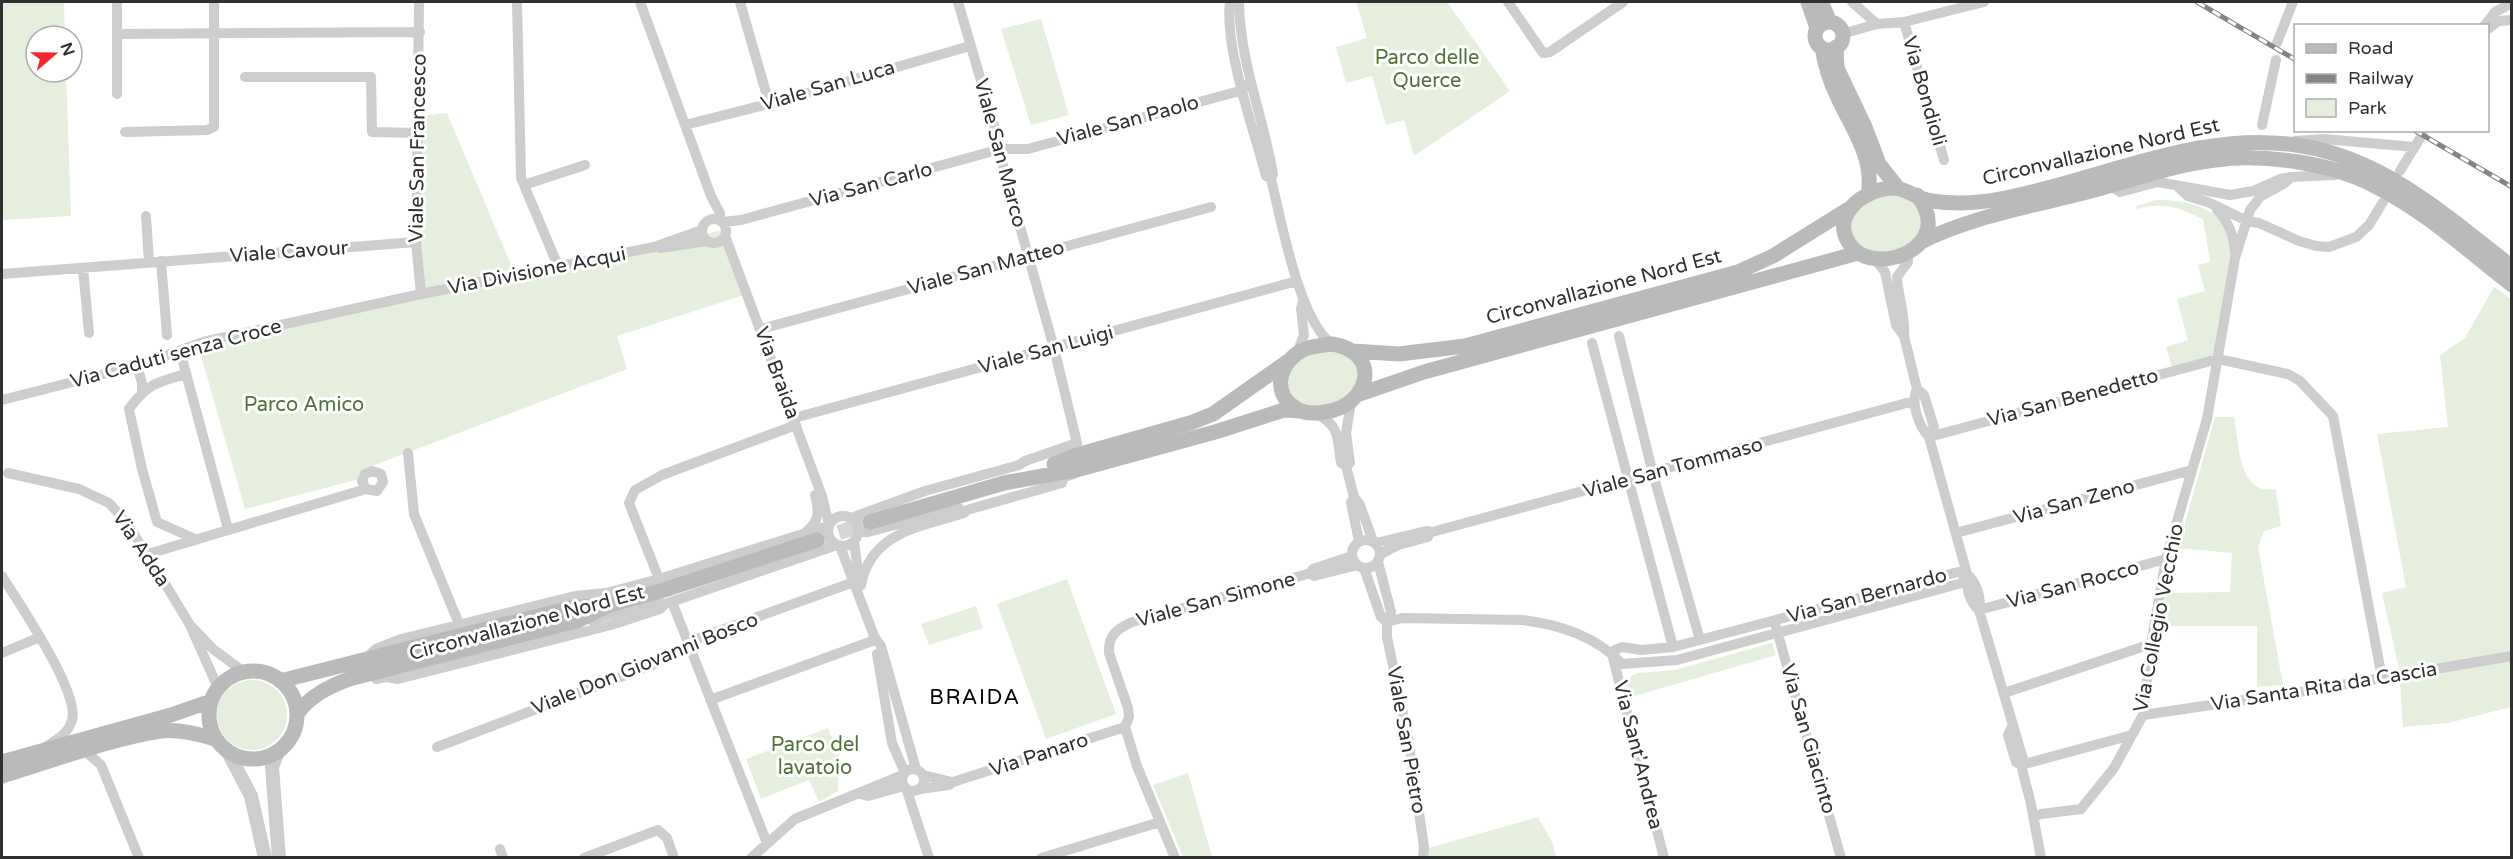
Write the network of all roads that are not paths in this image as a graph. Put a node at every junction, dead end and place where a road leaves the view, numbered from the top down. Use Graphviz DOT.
graph roads {
  1 [pos="117,2"];
  2 [pos="214,2"];
  3 [pos="419,2"];
  4 [pos="517,2"];
  5 [pos="640,2"];
  6 [pos="740,2"];
  7 [pos="958,2"];
  8 [pos="1230,2"];
  9 [pos="1239,2"];
  10 [pos="1508,2"];
  11 [pos="1623,2"];
  12 [pos="1811,2"];
  13 [pos="1852,2"];
  14 [pos="1984,2"];
  15 [pos="2293,2"];
  16 [pos="2511,3"];
  17 [pos="2511,20"];
  18 [pos="1904,22"];
  19 [pos="1877,24"];
  20 [pos="2486,24"];
  21 [pos="1823,25"];
  22 [pos="2489,28"];
  23 [pos="420,32"];
  24 [pos="118,34"];
  25 [pos="214,34"];
  26 [pos="1833,43"];
  27 [pos="2277,43"];
  28 [pos="970,46"];
  29 [pos="2276,60"];
  30 [pos="246,77"];
  31 [pos="1246,86"];
  32 [pos="117,94"];
  33 [pos="772,103"];
  34 [pos="685,125"];
  35 [pos="2262,125"];
  36 [pos="125,132"];
  37 [pos="418,134"];
  38 [pos="2283,143"];
  39 [pos="1001,149"];
  40 [pos="1944,160"];
  41 [pos="585,165"];
  42 [pos="2400,171"];
  43 [pos="2350,175"];
  44 [pos="2291,177"];
  45 [pos="1271,179"];
  46 [pos="524,185"];
  47 [pos="2110,186"];
  48 [pos="2177,186"];
  49 [pos="1898,188"];
  50 [pos="1868,195"];
  51 [pos="1917,195"];
  52 [pos="711,196"];
  53 [pos="2383,202"];
  54 [pos="2210,203"];
  55 [pos="1211,207"];
  56 [pos="1850,208"];
  57 [pos="146,216"];
  58 [pos="2247,221"];
  59 [pos="703,226"];
  60 [pos="720,232"];
  61 [pos="416,242"];
  62 [pos="1921,242"];
  63 [pos="654,247"];
  64 [pos="1908,252"];
  65 [pos="1858,253"];
  66 [pos="1028,256"];
  67 [pos="2235,258"];
  68 [pos="1875,259"];
  69 [pos="161,261"];
  70 [pos="149,262"];
  71 [pos="558,266"];
  72 [pos="2511,267"];
  73 [pos="83,268"];
  74 [pos="2,273"];
  75 [pos="1297,281"];
  76 [pos="2511,285"];
  77 [pos="421,294"];
  78 [pos="1303,302"];
  79 [pos="761,329"];
  80 [pos="89,333"];
  81 [pos="167,335"];
  82 [pos="1619,336"];
  83 [pos="1904,336"];
  84 [pos="1592,343"];
  85 [pos="1332,344"];
  86 [pos="1054,348"];
  87 [pos="180,351"];
  88 [pos="1353,351"];
  89 [pos="1292,358"];
  90 [pos="2218,359"];
  91 [pos="137,365"];
  92 [pos="186,374"];
  93 [pos="1917,389"];
  94 [pos="142,392"];
  95 [pos="1356,398"];
  96 [pos="2,400"];
  97 [pos="1914,401"];
  98 [pos="1300,411"];
  99 [pos="1317,414"];
  100 [pos="795,422"];
  101 [pos="1929,437"];
  102 [pos="408,453"];
  103 [pos="1078,456"];
  104 [pos="1346,466"];
  105 [pos="2192,470"];
  106 [pos="4,471"];
  107 [pos="1653,474"];
  108 [pos="816,481"];
  109 [pos="1629,481"];
  110 [pos="366,489"];
  111 [pos="822,496"];
  112 [pos="1354,497"];
  113 [pos="967,510"];
  114 [pos="845,517"];
  115 [pos="870,522"];
  116 [pos="829,525"];
  117 [pos="228,529"];
  118 [pos="1432,532"];
  119 [pos="1956,533"];
  120 [pos="811,536"];
  121 [pos="856,537"];
  122 [pos="195,539"];
  123 [pos="1359,541"];
  124 [pos="1374,542"];
  125 [pos="839,545"];
  126 [pos="148,554"];
  127 [pos="1380,558"];
  128 [pos="2166,559"];
  129 [pos="1358,563"];
  130 [pos="1967,574"];
  131 [pos="2,576"];
  132 [pos="659,579"];
  133 [pos="858,583"];
  134 [pos="608,599"];
  135 [pos="668,603"];
  136 [pos="1979,610"];
  137 [pos="1774,620"];
  138 [pos="577,621"];
  139 [pos="1387,622"];
  140 [pos="459,624"];
  141 [pos="190,625"];
  142 [pos="1778,632"];
  143 [pos="40,637"];
  144 [pos="875,638"];
  145 [pos="1700,640"];
  146 [pos="688,642"];
  147 [pos="2151,644"];
  148 [pos="1674,647"];
  149 [pos="1611,652"];
  150 [pos="2,653"];
  151 [pos="2509,658"];
  152 [pos="364,667"];
  153 [pos="244,672"];
  154 [pos="2382,678"];
  155 [pos="280,681"];
  156 [pos="2004,693"];
  157 [pos="215,694"];
  158 [pos="710,700"];
  159 [pos="297,714"];
  160 [pos="2143,715"];
  161 [pos="1125,727"];
  162 [pos="2132,735"];
  163 [pos="215,739"];
  164 [pos="107,744"];
  165 [pos="437,747"];
  166 [pos="42,750"];
  167 [pos="85,751"];
  168 [pos="228,752"];
  169 [pos="278,752"];
  170 [pos="2,762"];
  171 [pos="101,765"];
  172 [pos="2021,765"];
  173 [pos="2,776"];
  174 [pos="912,781"];
  175 [pos="2034,817"];
  176 [pos="1160,822"];
  177 [pos="767,843"];
  178 [pos="139,858"];
  179 [pos="265,858"];
  180 [pos="279,858"];
  181 [pos="584,858"];
  182 [pos="674,858"];
  183 [pos="751,858"];
  184 [pos="929,858"];
  185 [pos="1041,858"];
  186 [pos="1175,858"];
  187 [pos="1424,858"];
  188 [pos="1664,858"];
  189 [pos="1841,858"];
  190 [pos="2041,858"];
  1 -- 24 [label="street"];
  2 -- 25 [label="street"];
  3 -- 23 [label="street, Viale San Francesco"];
  4 -- 46 [label="street"];
  5 -- 34 [label="street, Via Braida"];
  6 -- 33 [label="street"];
  7 -- 28 [label="street, Viale San Marco"];
  8 -- 31 [label="street"];
  9 -- 31 [label="street"];
  10 -- 11 [label="street"];
  12 -- 21 [label="main road"];
  13 -- 19 [label="street"];
  14 -- 18 [label="street, Via Bondioli"];
  15 -- 27 [label="street"];
  16 -- 20 [label="street"];
  17 -- 22 [label="street"];
  18 -- 19 [label="street, Via Bondioli"];
  18 -- 40 [label="street, Via Bondioli"];
  19 -- 26 [label="street, Via Bondioli"];
  21 -- 26 [label="main road"];
  21 -- 26 [label="main road"];
  23 -- 25 [label="street"];
  23 -- 37 [label="street, Viale San Francesco"];
  24 -- 25 [label="street"];
  24 -- 32 [label="street"];
  25 -- 36 [label="street"];
  26 -- 49 [label="main road"];
  26 -- 50 [label="main road"];
  28 -- 33 [label="street, Viale San Luca"];
  28 -- 39 [label="street, Viale San Marco"];
  29 -- 35 [label="street"];
  30 -- 37 [label="street"];
  31 -- 39 [label="street, Viale San Paolo"];
  31 -- 45 [label="street"];
  31 -- 45 [label="street"];
  33 -- 34 [label="street, Viale San Luca"];
  34 -- 52 [label="street, Via Braida"];
  37 -- 61 [label="street, Viale San Francesco"];
  38 -- 42 [label="street"];
  38 -- 51 [label="main road, Circonvallazione Nord Est"];
  38 -- 72 [label="main road, Circonvallazione Nord Est"];
  39 -- 60 [label="street, Via San Carlo"];
  39 -- 66 [label="street, Viale San Marco"];
  41 -- 46 [label="street"];
  43 -- 44 [label="street"];
  43 -- 47 [label="main road, Circonvallazione Nord Est"];
  43 -- 76 [label="main road, Circonvallazione Nord Est"];
  44 -- 48 [label="street, Circonvallazione Nord Est"];
  44 -- 58 [label="street, Via Collegio Vecchio"];
  45 -- 75 [label="street"];
  46 -- 71 [label="street"];
  47 -- 48 [label="street, Circonvallazione Nord Est"];
  47 -- 62 [label="main road, Circonvallazione Nord Est"];
  48 -- 54 [label="street"];
  49 -- 50 [label="main road, Circonvallazione Nord Est"];
  49 -- 51 [label="main road, Circonvallazione Nord Est"];
  50 -- 56 [label="main road, Circonvallazione Nord Est"];
  51 -- 62 [label="main road"];
  52 -- 59 [label="street"];
  52 -- 60 [label="street, Via Braida"];
  53 -- 58 [label="street"];
  54 -- 58 [label="street"];
  54 -- 67 [label="street, Via Collegio Vecchio"];
  55 -- 66 [label="street, Viale San Matteo"];
  56 -- 65 [label="main road"];
  56 -- 88 [label="main road, Circonvallazione Nord Est"];
  57 -- 70 [label="street"];
  58 -- 67 [label="street, Via Collegio Vecchio"];
  59 -- 60 [label="street"];
  59 -- 60 [label="street, Via Divisione Acqui"];
  59 -- 63 [label="street, Via Divisione Acqui"];
  60 -- 63 [label="street, Via Divisione Acqui"];
  60 -- 79 [label="street, Via Braida"];
  61 -- 69 [label="street, Viale Cavour"];
  61 -- 77 [label="street, Viale San Francesco"];
  62 -- 64 [label="main road, Circonvallazione Nord Est"];
  63 -- 71 [label="street, Via Divisione Acqui"];
  64 -- 68 [label="main road, Circonvallazione Nord Est"];
  64 -- 83 [label="street"];
  65 -- 68 [label="main road"];
  65 -- 95 [label="main road, Circonvallazione Nord Est"];
  66 -- 79 [label="street, Viale San Matteo"];
  66 -- 86 [label="street, Viale San Marco"];
  67 -- 90 [label="street, Via Collegio Vecchio"];
  68 -- 83 [label="street"];
  69 -- 70 [label="street, Viale Cavour"];
  69 -- 81 [label="street"];
  70 -- 73 [label="street, Viale Cavour"];
  71 -- 77 [label="street, Via Divisione Acqui"];
  73 -- 74 [label="street, Viale Cavour"];
  73 -- 80 [label="street"];
  75 -- 78 [label="street"];
  75 -- 86 [label="street, Viale San Luigi"];
  77 -- 87 [label="street, Via Caduti senza Croce"];
  78 -- 85 [label="street"];
  78 -- 89 [label="street"];
  79 -- 100 [label="street, Via Braida"];
  82 -- 107 [label="street"];
  83 -- 93 [label="street"];
  84 -- 109 [label="street"];
  85 -- 88 [label="main road"];
  85 -- 89 [label="main road"];
  86 -- 100 [label="street, Viale San Luigi"];
  86 -- 103 [label="street, Viale San Marco"];
  87 -- 91 [label="street, Via Caduti senza Croce"];
  87 -- 92 [label="street"];
  88 -- 95 [label="main road"];
  89 -- 98 [label="main road"];
  89 -- 103 [label="main road"];
  90 -- 101 [label="street, Via San Benedetto"];
  90 -- 105 [label="street, Via Collegio Vecchio"];
  90 -- 154 [label="street"];
  91 -- 94 [label="street"];
  91 -- 96 [label="street, Via Caduti senza Croce"];
  92 -- 94 [label="street"];
  92 -- 117 [label="street"];
  93 -- 97 [label="street"];
  93 -- 101 [label="street"];
  94 -- 122 [label="street"];
  95 -- 99 [label="main road"];
  95 -- 104 [label="street"];
  97 -- 101 [label="street"];
  97 -- 107 [label="street, Viale San Tommaso"];
  98 -- 99 [label="main road"];
  98 -- 103 [label="main road"];
  99 -- 104 [label="street"];
  100 -- 108 [label="street, Via Braida"];
  100 -- 132 [label="street, Viale San Luigi"];
  101 -- 119 [label="street"];
  102 -- 140 [label="street"];
  103 -- 113 [label="street"];
  103 -- 114 [label="street"];
  103 -- 115 [label="main road"];
  104 -- 112 [label="street"];
  105 -- 119 [label="street, Via San Zeno"];
  105 -- 128 [label="street, Via Collegio Vecchio"];
  106 -- 126 [label="street, Via Adda"];
  107 -- 109 [label="street, Viale San Tommaso"];
  107 -- 145 [label="street"];
  108 -- 111 [label="street, Via Braida"];
  108 -- 120 [label="street, Via Braida"];
  109 -- 118 [label="street, Viale San Tommaso"];
  109 -- 148 [label="street"];
  110 -- 117 [label="street"];
  111 -- 114 [label="street, Via Braida"];
  111 -- 116 [label="street, Via Braida"];
  112 -- 123 [label="street"];
  112 -- 124 [label="street"];
  113 -- 121 [label="street"];
  113 -- 133 [label="street"];
  114 -- 116 [label="street"];
  114 -- 121 [label="street, Via Braida"];
  116 -- 120 [label="street"];
  116 -- 125 [label="street, Via Braida"];
  117 -- 122 [label="street"];
  118 -- 124 [label="street, Viale San Tommaso"];
  118 -- 127 [label="street, Viale San Tommaso"];
  119 -- 130 [label="street"];
  120 -- 132 [label="street"];
  120 -- 134 [label="main road, Circonvallazione Nord Est"];
  121 -- 125 [label="street"];
  121 -- 133 [label="street, Via Braida"];
  122 -- 126 [label="street"];
  123 -- 124 [label="street"];
  123 -- 129 [label="street"];
  124 -- 127 [label="street"];
  125 -- 133 [label="street, Via Braida"];
  125 -- 135 [label="street, Circonvallazione Nord Est"];
  126 -- 141 [label="street, Via Adda"];
  127 -- 129 [label="street"];
  127 -- 139 [label="street, Viale San Pietro"];
  128 -- 136 [label="street, Via San Rocco"];
  128 -- 147 [label="street, Via Collegio Vecchio"];
  129 -- 139 [label="street, Viale San Pietro"];
  129 -- 161 [label="street, Viale San Simone"];
  130 -- 136 [label="street"];
  130 -- 137 [label="street, Via San Bernardo"];
  130 -- 142 [label="street, Via San Bernardo"];
  131 -- 143 [label="street"];
  132 -- 134 [label="street"];
  133 -- 144 [label="street, Via Braida"];
  133 -- 146 [label="street, Viale Don Giovanni Bosco"];
  134 -- 138 [label="main road, Circonvallazione Nord Est"];
  134 -- 140 [label="street, Circonvallazione Nord Est"];
  134 -- 152 [label="main road, Circonvallazione Nord Est"];
  135 -- 138 [label="street, Circonvallazione Nord Est"];
  135 -- 146 [label="street"];
  135 -- 152 [label="street, Circonvallazione Nord Est"];
  136 -- 156 [label="street"];
  137 -- 142 [label="street, Via San Giacinto"];
  137 -- 145 [label="street, Via San Bernardo"];
  138 -- 152 [label="main road, Circonvallazione Nord Est"];
  139 -- 149 [label="street, Via San Bernardo"];
  139 -- 187 [label="street, Viale San Pietro"];
  140 -- 152 [label="street, Circonvallazione Nord Est"];
  141 -- 153 [label="street, Via Adda"];
  141 -- 157 [label="street, Via Adda"];
  142 -- 149 [label="street, Via San Bernardo"];
  142 -- 189 [label="street, Via San Giacinto"];
  143 -- 150 [label="street"];
  143 -- 166 [label="street"];
  144 -- 158 [label="street"];
  144 -- 174 [label="street, Via Braida"];
  145 -- 148 [label="street, Via San Bernardo"];
  146 -- 158 [label="street"];
  146 -- 165 [label="street, Viale Don Giovanni Bosco"];
  147 -- 156 [label="street"];
  147 -- 160 [label="street, Via Collegio Vecchio"];
  148 -- 149 [label="street, Via San Bernardo"];
  149 -- 188 [label="street, Via Sant'Andrea"];
  151 -- 154 [label="street, Via Santa Rita da Cascia"];
  152 -- 155 [label="main road, Circonvallazione Nord Est"];
  152 -- 159 [label="main road, Circonvallazione Nord Est"];
  153 -- 155 [label="main road"];
  153 -- 157 [label="main road"];
  154 -- 160 [label="street, Via Santa Rita da Cascia"];
  155 -- 159 [label="main road"];
  156 -- 172 [label="street"];
  157 -- 163 [label="main road"];
  157 -- 166 [label="main road"];
  158 -- 177 [label="street"];
  159 -- 169 [label="main road, Circonvallazione Nord Est"];
  160 -- 162 [label="street, Via Collegio Vecchio"];
  161 -- 174 [label="street, Via Panaro"];
  161 -- 176 [label="street"];
  162 -- 172 [label="street"];
  162 -- 175 [label="street, Via Collegio Vecchio"];
  163 -- 164 [label="main road"];
  163 -- 168 [label="main road"];
  164 -- 167 [label="main road"];
  164 -- 171 [label="street"];
  166 -- 170 [label="main road"];
  167 -- 171 [label="street"];
  167 -- 173 [label="main road"];
  168 -- 169 [label="main road"];
  168 -- 179 [label="street"];
  169 -- 180 [label="street"];
  171 -- 178 [label="street"];
  172 -- 175 [label="street"];
  174 -- 177 [label="street"];
  174 -- 184 [label="street, Via Braida"];
  175 -- 190 [label="street"];
  176 -- 185 [label="street"];
  176 -- 186 [label="street"];
  177 -- 183 [label="street"];
  181 -- 182 [label="street"];
}
